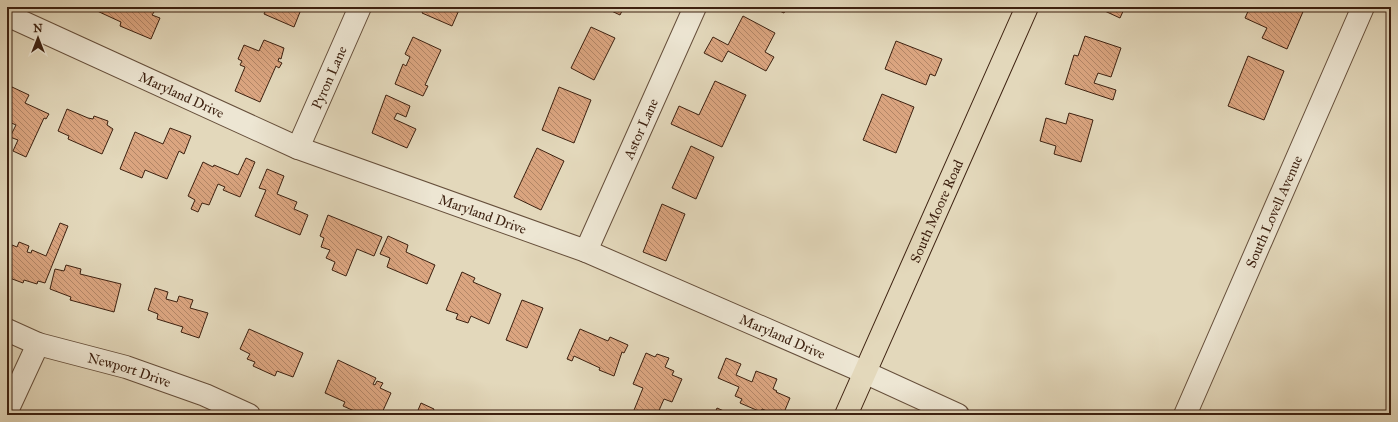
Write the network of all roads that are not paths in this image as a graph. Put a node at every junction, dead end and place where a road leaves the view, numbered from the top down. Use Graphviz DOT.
graph roads {
  1 [pos="360,7"];
  2 [pos="695,7"];
  3 [pos="1027,7"];
  4 [pos="1363,7"];
  5 [pos="22,15"];
  6 [pos="298,148"];
  7 [pos="586,251"];
  8 [pos="7,330"];
  9 [pos="38,344"];
  10 [pos="864,372"];
  11 [pos="7,411"];
  12 [pos="249,415"];
  13 [pos="846,415"];
  14 [pos="958,415"];
  15 [pos="1185,415"];
  1 -- 6 [label="street, Pyron Lane"];
  2 -- 7 [label="street, Astor Lane"];
  3 -- 10 [label="main road, South Moore Road"];
  4 -- 15 [label="street, South Lovell Avenue"];
  5 -- 6 [label="street, Maryland Drive"];
  6 -- 7 [label="street, Maryland Drive"];
  7 -- 10 [label="street, Maryland Drive"];
  8 -- 9 [label="street, Newport Drive"];
  9 -- 11 [label="street"];
  9 -- 12 [label="street, Newport Drive"];
  10 -- 13 [label="main road, South Moore Road"];
  10 -- 14 [label="street, Maryland Drive"];
}
